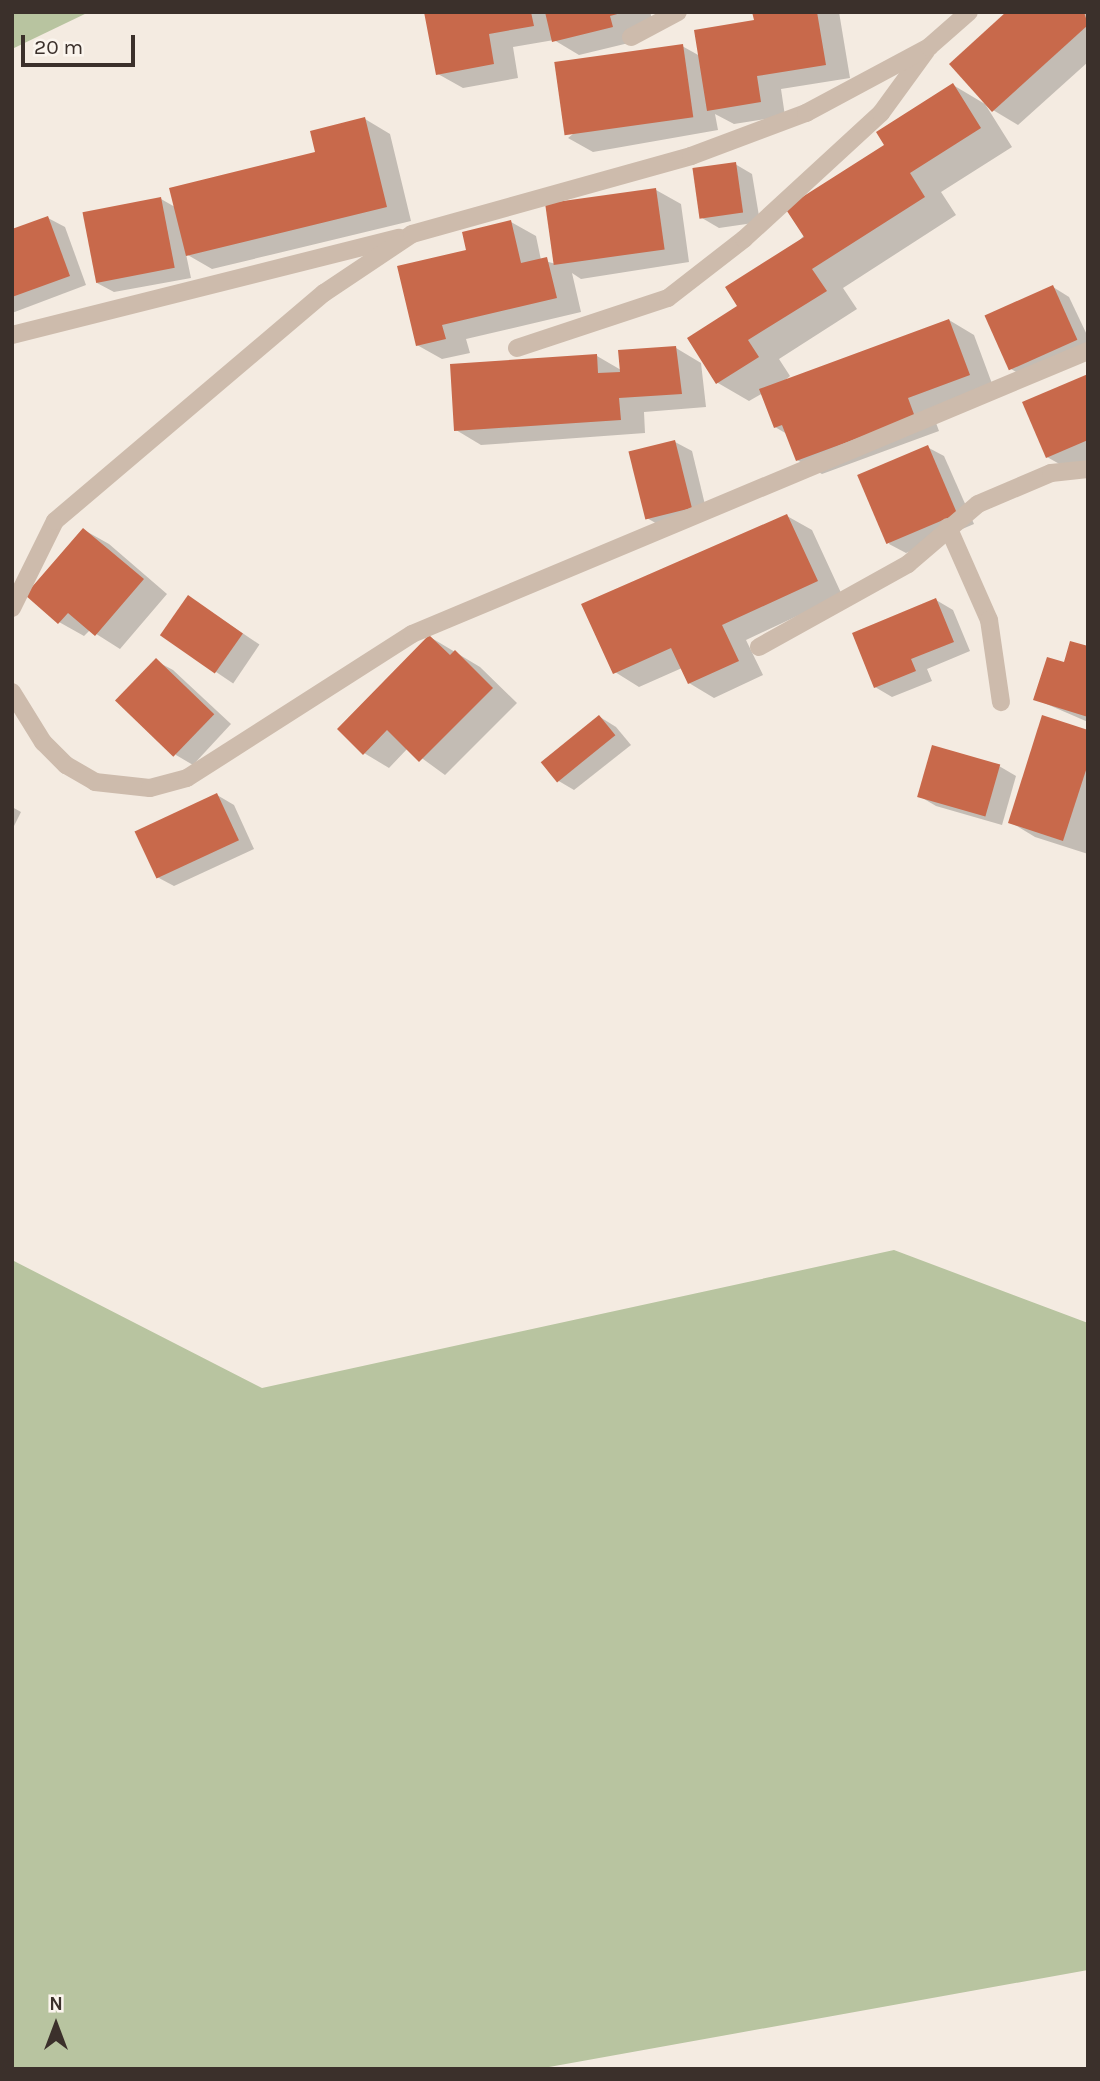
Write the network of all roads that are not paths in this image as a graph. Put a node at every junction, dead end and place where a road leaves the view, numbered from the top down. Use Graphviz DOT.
graph roads {
  1 [pos="678,12"];
  2 [pos="969,12"];
  3 [pos="631,37"];
  4 [pos="929,47"];
  5 [pos="412,234"];
  6 [pos="12,335"];
  7 [pos="517,348"];
  8 [pos="1088,351"];
  9 [pos="1088,469"];
  10 [pos="948,527"];
  11 [pos="12,608"];
  12 [pos="759,647"];
  13 [pos="12,692"];
  14 [pos="1001,702"];
  1 -- 3 [label="street"];
  2 -- 4 [label="street"];
  4 -- 5 [label="street"];
  4 -- 7 [label="street"];
  5 -- 6 [label="street"];
  5 -- 11 [label="street"];
  8 -- 13 [label="street"];
  9 -- 10 [label="street"];
  10 -- 12 [label="street"];
  10 -- 14 [label="street"];
}
